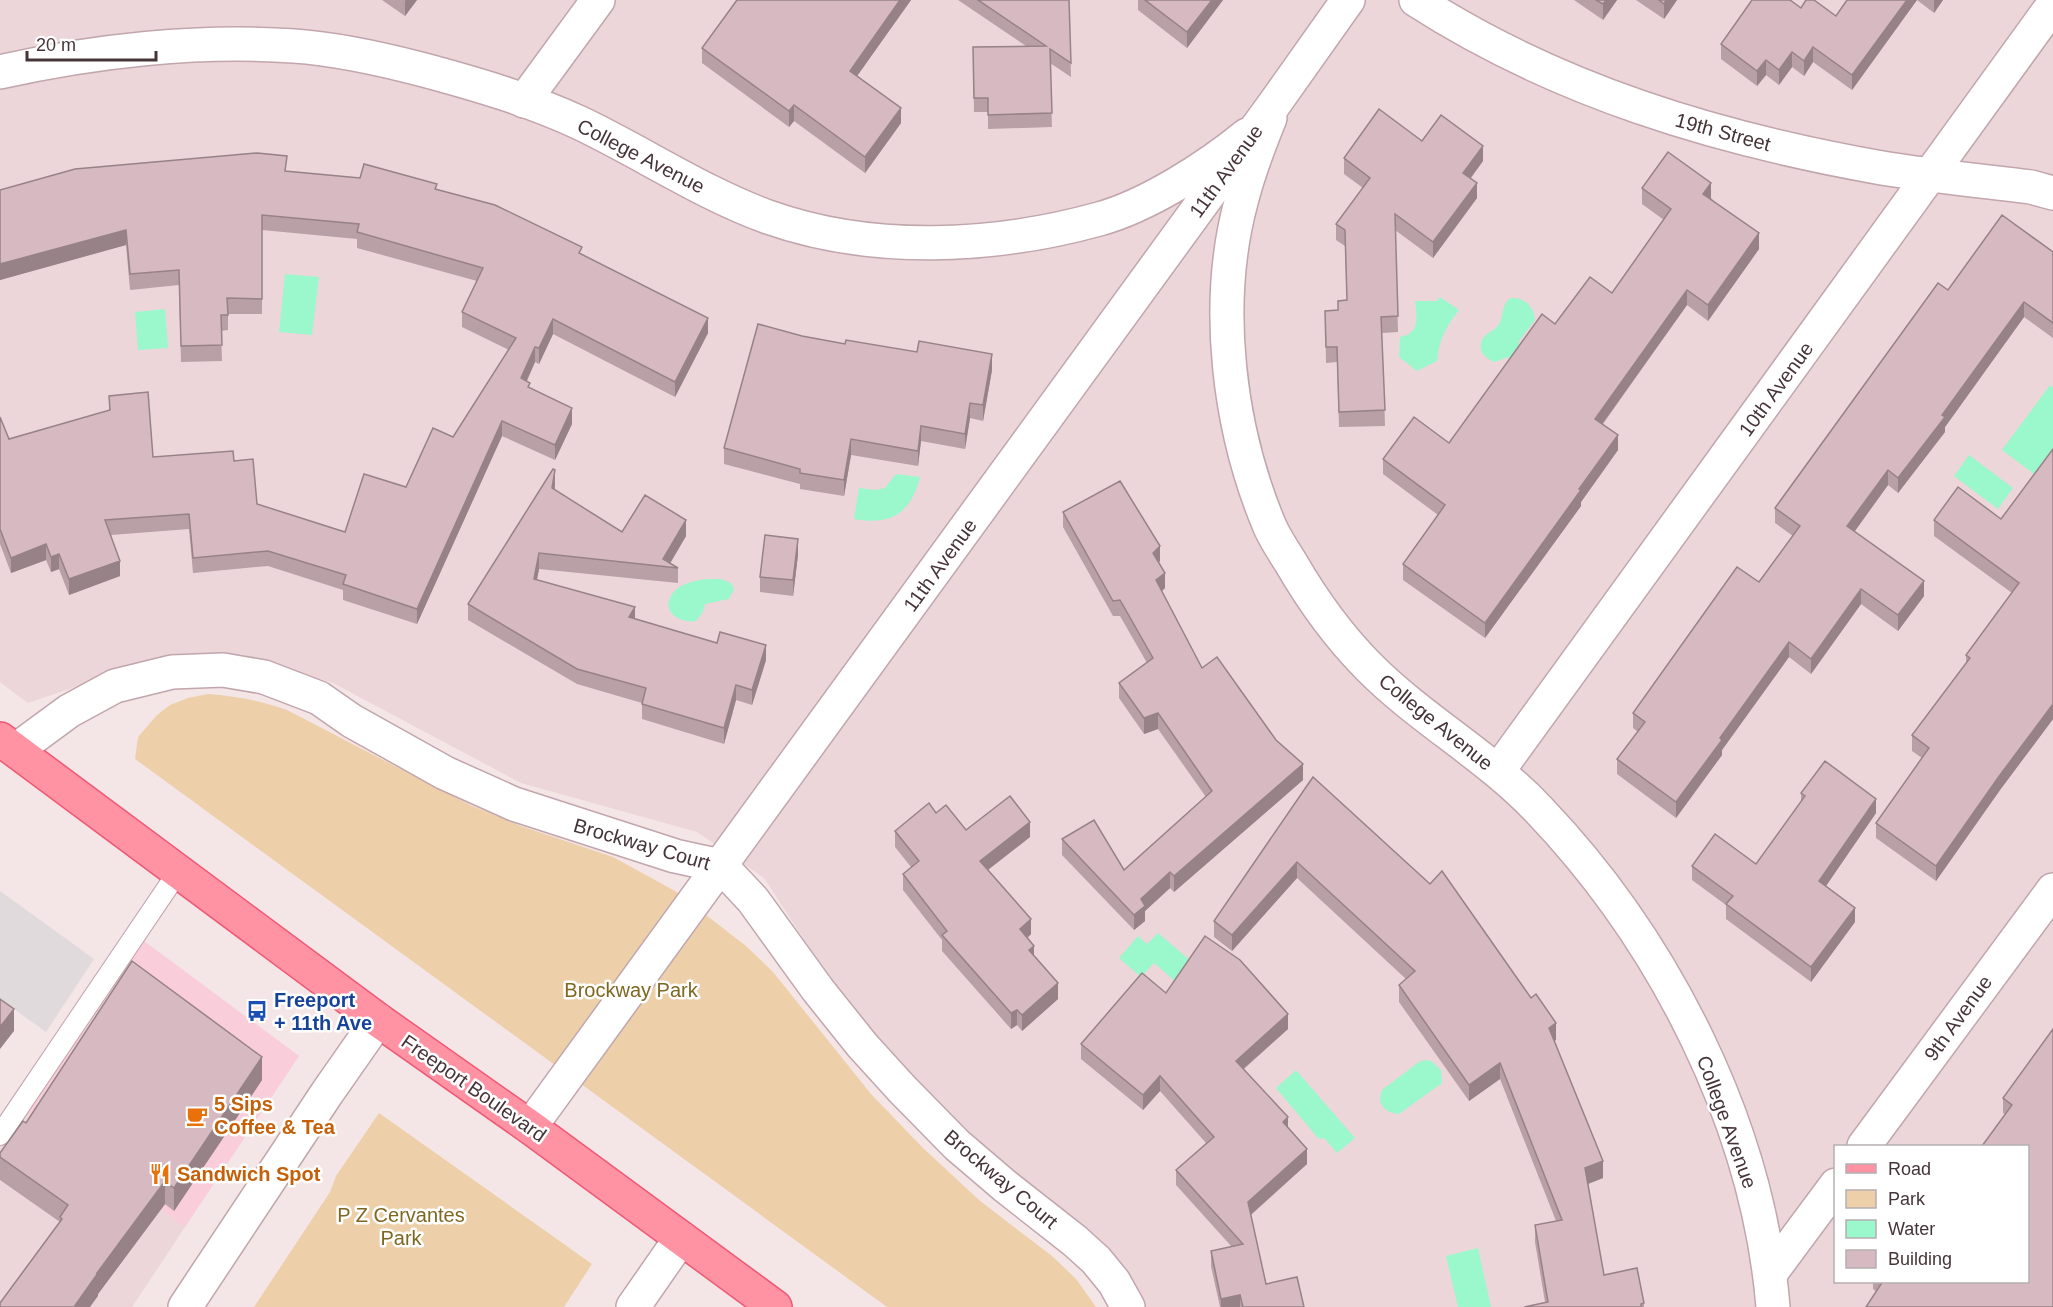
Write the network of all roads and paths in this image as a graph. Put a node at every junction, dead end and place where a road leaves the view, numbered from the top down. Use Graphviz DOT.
graph roads {
  1 [pos="598,0"];
  2 [pos="1348,0"];
  3 [pos="1416,0"];
  4 [pos="2053,5"];
  5 [pos="0,72"];
  6 [pos="524,101"];
  7 [pos="1267,115"];
  8 [pos="1932,175"];
  9 [pos="2053,193"];
  10 [pos="8,744"];
  11 [pos="1498,771"];
  12 [pos="721,866"];
  13 [pos="178,872"];
  14 [pos="2053,890"];
  15 [pos="378,1020"];
  16 [pos="530,1127"];
  17 [pos="0,1135"];
  18 [pos="1865,1145"];
  19 [pos="1834,1188"];
  20 [pos="681,1238"];
  21 [pos="1770,1274"];
  22 [pos="185,1307"];
  23 [pos="633,1307"];
  24 [pos="775,1307"];
  25 [pos="1128,1307"];
  26 [pos="1773,1307"];
  1 -- 6 [label="street"];
  2 -- 7 [label="street, 11th Avenue"];
  3 -- 8 [label="street, 19th Street"];
  4 -- 8 [label="street, 10th Avenue"];
  5 -- 6 [label="street, College Avenue"];
  6 -- 7 [label="street, College Avenue"];
  7 -- 11 [label="street, College Avenue"];
  7 -- 12 [label="street, 11th Avenue"];
  8 -- 9 [label="street, 19th Street"];
  8 -- 11 [label="street, 10th Avenue"];
  10 -- 12 [label="street, Brockway Court"];
  10 -- 13 [label="main road, Freeport Boulevard"];
  11 -- 21 [label="street, College Avenue"];
  12 -- 16 [label="street, 11th Avenue"];
  12 -- 25 [label="street, Brockway Court"];
  13 -- 15 [label="main road, Freeport Boulevard"];
  13 -- 17 [label="lane"];
  14 -- 18 [label="street, 9th Avenue"];
  15 -- 16 [label="main road, Freeport Boulevard"];
  15 -- 22 [label="street"];
  16 -- 20 [label="main road, Freeport Boulevard"];
  19 -- 21 [label="street"];
  20 -- 23 [label="street"];
  20 -- 24 [label="main road, Freeport Boulevard"];
  21 -- 26 [label="street, College Avenue"];
}
